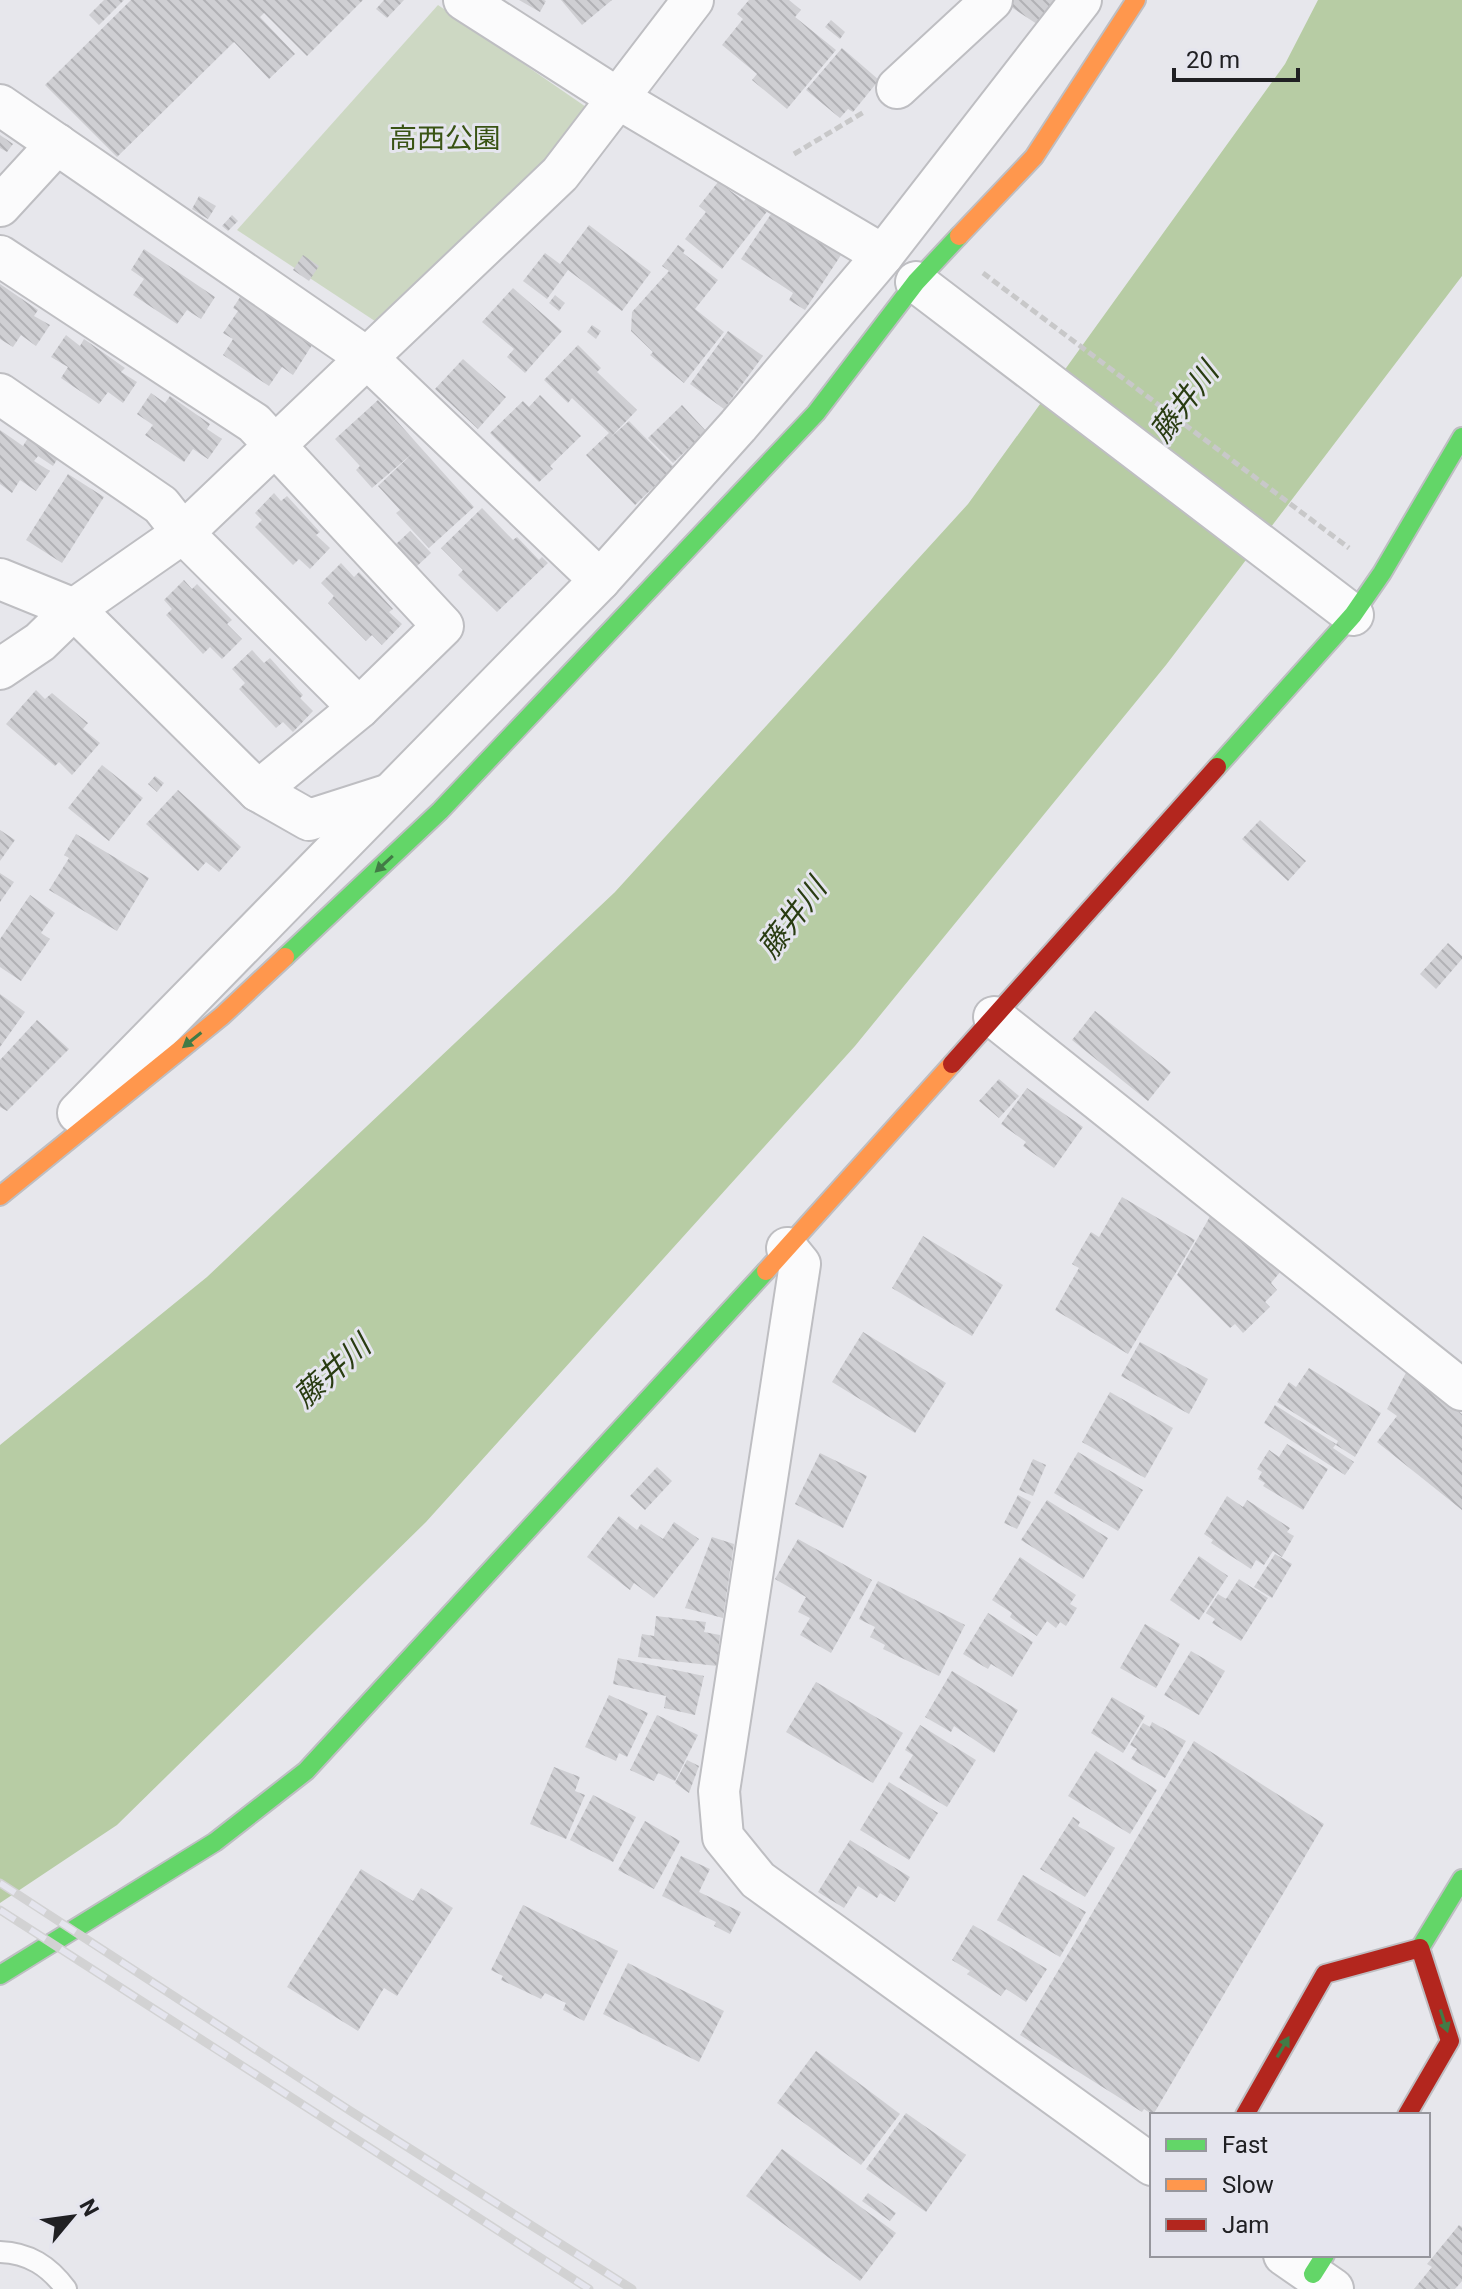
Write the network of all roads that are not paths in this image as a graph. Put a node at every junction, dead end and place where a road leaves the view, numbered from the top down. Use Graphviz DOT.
graph roads {
  1 [pos="464,0"];
  2 [pos="693,0"];
  3 [pos="992,0"];
  4 [pos="1081,0"];
  5 [pos="1136,0"];
  6 [pos="897,88"];
  7 [pos="619,99"];
  8 [pos="0,105"];
  9 [pos="57,144"];
  10 [pos="0,206"];
  11 [pos="883,255"];
  12 [pos="0,256"];
  13 [pos="916,282"];
  14 [pos="366,357"];
  15 [pos="0,394"];
  16 [pos="274,444"];
  17 [pos="1460,446"];
  18 [pos="183,533"];
  19 [pos="0,579"];
  20 [pos="600,580"];
  21 [pos="74,609"];
  22 [pos="1353,615"];
  23 [pos="0,669"];
  24 [pos="359,708"];
  25 [pos="258,791"];
  26 [pos="391,794"];
  27 [pos="440,811"];
  28 [pos="994,1017"];
  29 [pos="0,1194"];
  30 [pos="787,1248"];
  31 [pos="1462,1390"];
  32 [pos="1462,1879"];
  33 [pos="1420,1948"];
  34 [pos="0,1975"];
  35 [pos="1246,2113"];
  36 [pos="1408,2113"];
  37 [pos="1150,2164"];
  38 [pos="0,2252"];
  39 [pos="66,2289"];
  1 -- 7 [label="street"];
  2 -- 7 [label="street"];
  3 -- 6 [label="street"];
  4 -- 11 [label="street"];
  5 -- 13 [label="street"];
  7 -- 11 [label="street"];
  7 -- 14 [label="street"];
  8 -- 9 [label="street"];
  9 -- 10 [label="street"];
  9 -- 14 [label="street"];
  11 -- 20 [label="street"];
  12 -- 16 [label="street"];
  13 -- 22 [label="street"];
  13 -- 27 [label="street"];
  14 -- 16 [label="street"];
  14 -- 20 [label="street"];
  15 -- 18 [label="street"];
  16 -- 18 [label="street"];
  16 -- 24 [label="street"];
  17 -- 22 [label="street"];
  18 -- 21 [label="street"];
  18 -- 24 [label="street"];
  19 -- 21 [label="street"];
  20 -- 26 [label="street"];
  21 -- 23 [label="street"];
  21 -- 25 [label="street"];
  22 -- 28 [label="street"];
  24 -- 25 [label="street"];
  25 -- 26 [label="street"];
  26 -- 27 [label="street"];
  26 -- 29 [label="street"];
  27 -- 29 [label="street, one-way"];
  28 -- 30 [label="street"];
  28 -- 31 [label="street"];
  30 -- 34 [label="street"];
  30 -- 37 [label="street"];
  32 -- 33 [label="street"];
  35 -- 33 [label="street, one-way"];
  33 -- 36 [label="street, one-way"];
  38 -- 39 [label="lane"];
}
